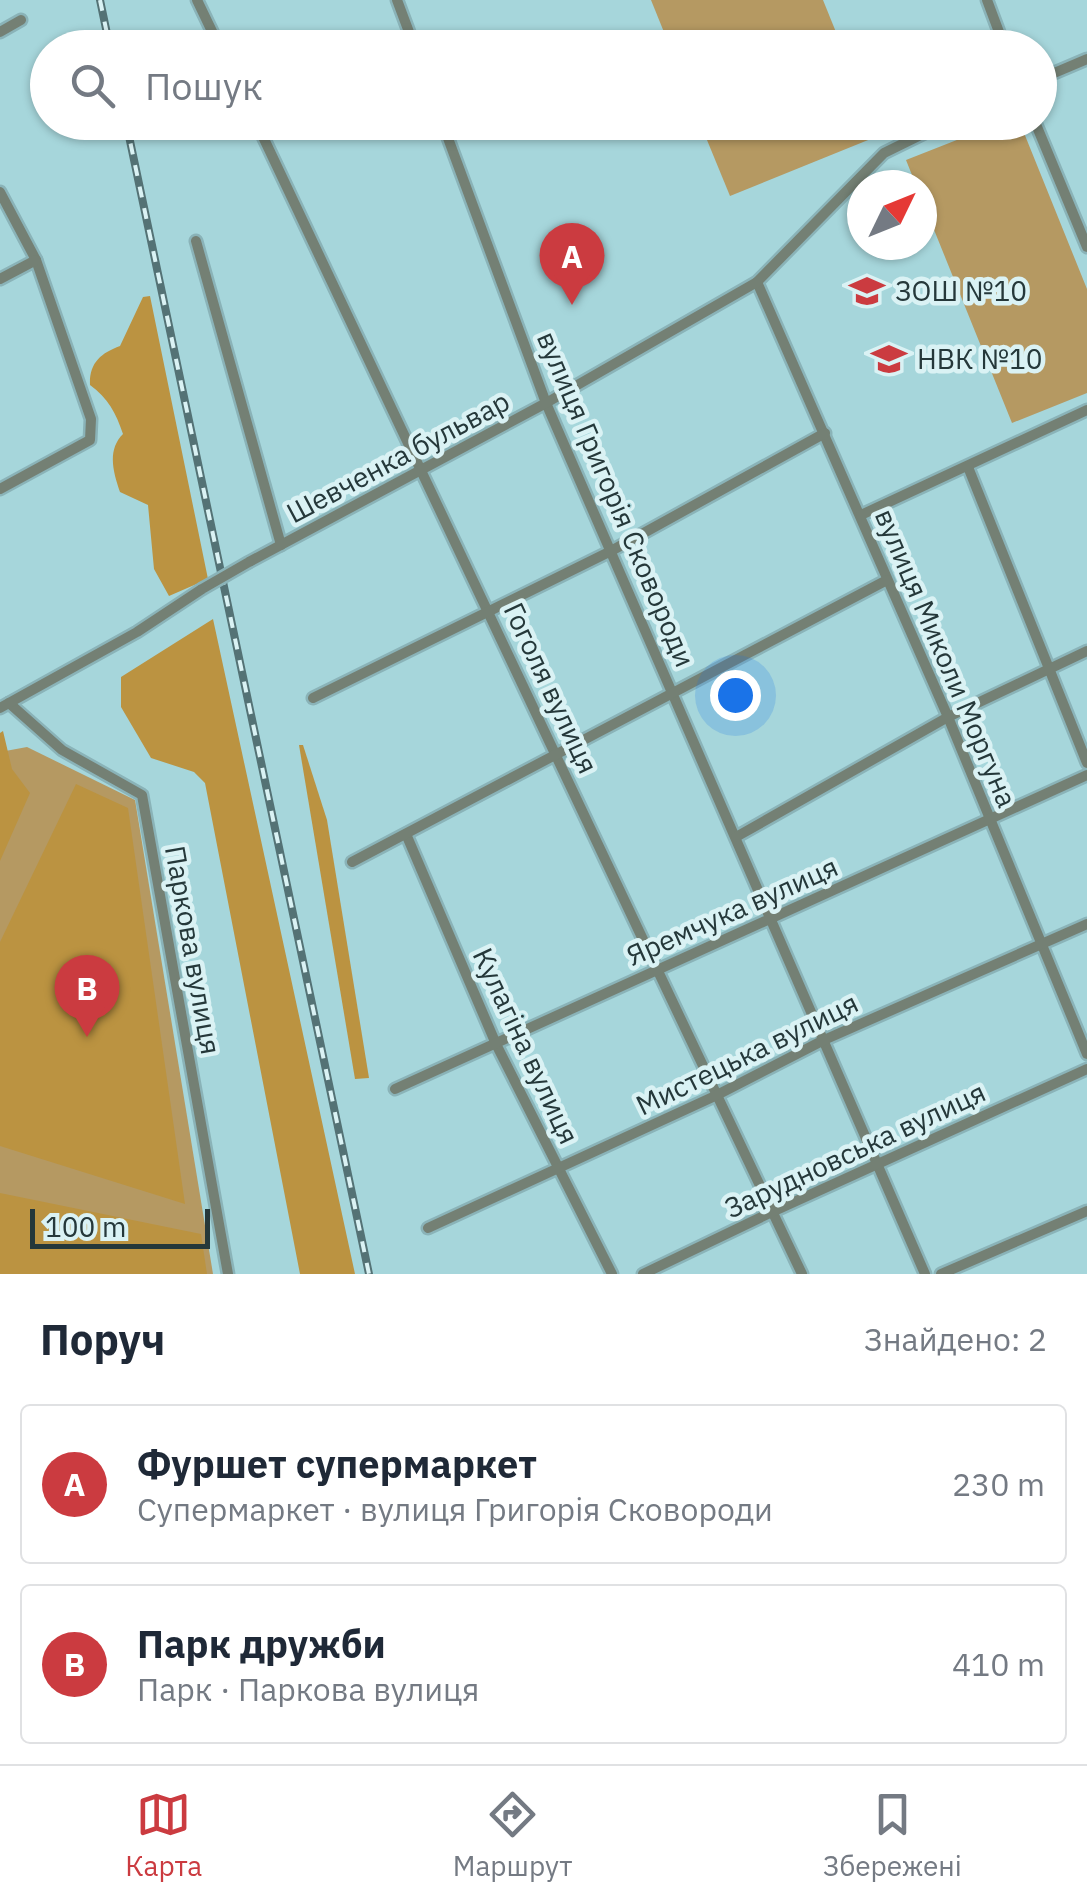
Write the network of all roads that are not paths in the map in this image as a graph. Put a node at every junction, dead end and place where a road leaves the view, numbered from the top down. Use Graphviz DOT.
graph roads {
  1 [pos="197,0"];
  2 [pos="397,0"];
  3 [pos="986,0"];
  4 [pos="21,20"];
  5 [pos="211,30"];
  6 [pos="408,30"];
  7 [pos="998,30"];
  8 [pos="0,32"];
  9 [pos="1087,59"];
  10 [pos="1057,72"];
  11 [pos="265,140"];
  12 [pos="449,140"];
  13 [pos="912,140"];
  14 [pos="1042,140"];
  15 [pos="0,192"];
  16 [pos="196,241"];
  17 [pos="1087,247"];
  18 [pos="36,260"];
  19 [pos="0,279"];
  20 [pos="757,282"];
  21 [pos="546,403"];
  22 [pos="1087,410"];
  23 [pos="825,434"];
  24 [pos="968,467"];
  25 [pos="424,470"];
  26 [pos="0,489"];
  27 [pos="860,516"];
  28 [pos="281,545"];
  29 [pos="611,551"];
  30 [pos="888,580"];
  31 [pos="491,611"];
  32 [pos="1087,650"];
  33 [pos="1051,667"];
  34 [pos="675,694"];
  35 [pos="313,698"];
  36 [pos="5,705"];
  37 [pos="948,717"];
  38 [pos="557,752"];
  39 [pos="1087,763"];
  40 [pos="1087,774"];
  41 [pos="990,818"];
  42 [pos="406,834"];
  43 [pos="736,837"];
  44 [pos="352,862"];
  45 [pos="771,918"];
  46 [pos="1087,924"];
  47 [pos="1043,942"];
  48 [pos="657,968"];
  49 [pos="824,1040"];
  50 [pos="496,1044"];
  51 [pos="1087,1054"];
  52 [pos="1087,1069"];
  53 [pos="395,1088"];
  54 [pos="716,1096"];
  55 [pos="878,1164"];
  56 [pos="559,1168"];
  57 [pos="1087,1211"];
  58 [pos="772,1212"];
  59 [pos="428,1228"];
  60 [pos="228,1274"];
  61 [pos="612,1274"];
  62 [pos="644,1274"];
  63 [pos="802,1274"];
  64 [pos="925,1274"];
  65 [pos="941,1274"];
  1 -- 5 [label="street"];
  2 -- 6 [label="street"];
  3 -- 7 [label="street"];
  4 -- 8 [label="street"];
  9 -- 10 [label="street"];
  11 -- 25 [label="street, Гоголя вулиця"];
  12 -- 21 [label="street, вулиця Григорія Сковороди"];
  13 -- 20 [label="street, Шевченка бульвар"];
  14 -- 17 [label="street"];
  15 -- 18 [label="street"];
  16 -- 28 [label="street"];
  18 -- 19 [label="street"];
  18 -- 26 [label="street"];
  20 -- 21 [label="street, Шевченка бульвар"];
  20 -- 23 [label="street, вулиця Миколи Моргуна"];
  21 -- 25 [label="street, Шевченка бульвар"];
  21 -- 29 [label="street, вулиця Григорія Сковороди"];
  22 -- 24 [label="street"];
  23 -- 27 [label="street, вулиця Миколи Моргуна"];
  23 -- 29 [label="street"];
  24 -- 27 [label="street"];
  24 -- 33 [label="street"];
  25 -- 28 [label="street, Шевченка бульвар"];
  25 -- 31 [label="street, Гоголя вулиця"];
  27 -- 30 [label="street, вулиця Миколи Моргуна"];
  28 -- 36 [label="street, Шевченка бульвар, bridge"];
  29 -- 31 [label="street"];
  29 -- 34 [label="street, вулиця Григорія Сковороди"];
  30 -- 34 [label="street"];
  30 -- 37 [label="street, вулиця Миколи Моргуна"];
  31 -- 35 [label="street"];
  31 -- 38 [label="street, Гоголя вулиця"];
  32 -- 33 [label="street"];
  33 -- 37 [label="street"];
  33 -- 39 [label="street"];
  34 -- 38 [label="street"];
  34 -- 43 [label="street, вулиця Григорія Сковороди"];
  36 -- 60 [label="street, Паркова вулиця"];
  37 -- 41 [label="street, вулиця Миколи Моргуна"];
  37 -- 43 [label="street"];
  38 -- 42 [label="street"];
  38 -- 48 [label="street, Гоголя вулиця"];
  40 -- 41 [label="street, Яремчука вулиця"];
  41 -- 45 [label="street, Яремчука вулиця"];
  41 -- 47 [label="street, вулиця Миколи Моргуна"];
  42 -- 44 [label="street"];
  42 -- 50 [label="street, Кулагіна вулиця"];
  43 -- 45 [label="street, вулиця Григорія Сковороди"];
  45 -- 48 [label="street, Яремчука вулиця"];
  45 -- 49 [label="street, вулиця Григорія Сковороди"];
  46 -- 47 [label="street, Мистецька вулиця"];
  47 -- 49 [label="street, Мистецька вулиця"];
  47 -- 51 [label="street, вулиця Миколи Моргуна"];
  48 -- 50 [label="street, Яремчука вулиця"];
  48 -- 54 [label="street, Гоголя вулиця"];
  49 -- 54 [label="street, Мистецька вулиця"];
  49 -- 55 [label="street, вулиця Григорія Сковороди"];
  50 -- 53 [label="street, Яремчука вулиця"];
  50 -- 56 [label="street, Кулагіна вулиця"];
  52 -- 55 [label="street, Зарудновська вулиця"];
  54 -- 56 [label="street, Мистецька вулиця"];
  54 -- 58 [label="street, Гоголя вулиця"];
  55 -- 58 [label="street, Зарудновська вулиця"];
  55 -- 64 [label="street, вулиця Григорія Сковороди"];
  56 -- 59 [label="street, Мистецька вулиця"];
  56 -- 61 [label="street, Кулагіна вулиця"];
  57 -- 65 [label="street"];
  58 -- 62 [label="street, Зарудновська вулиця"];
  58 -- 63 [label="street, Гоголя вулиця"];
}
